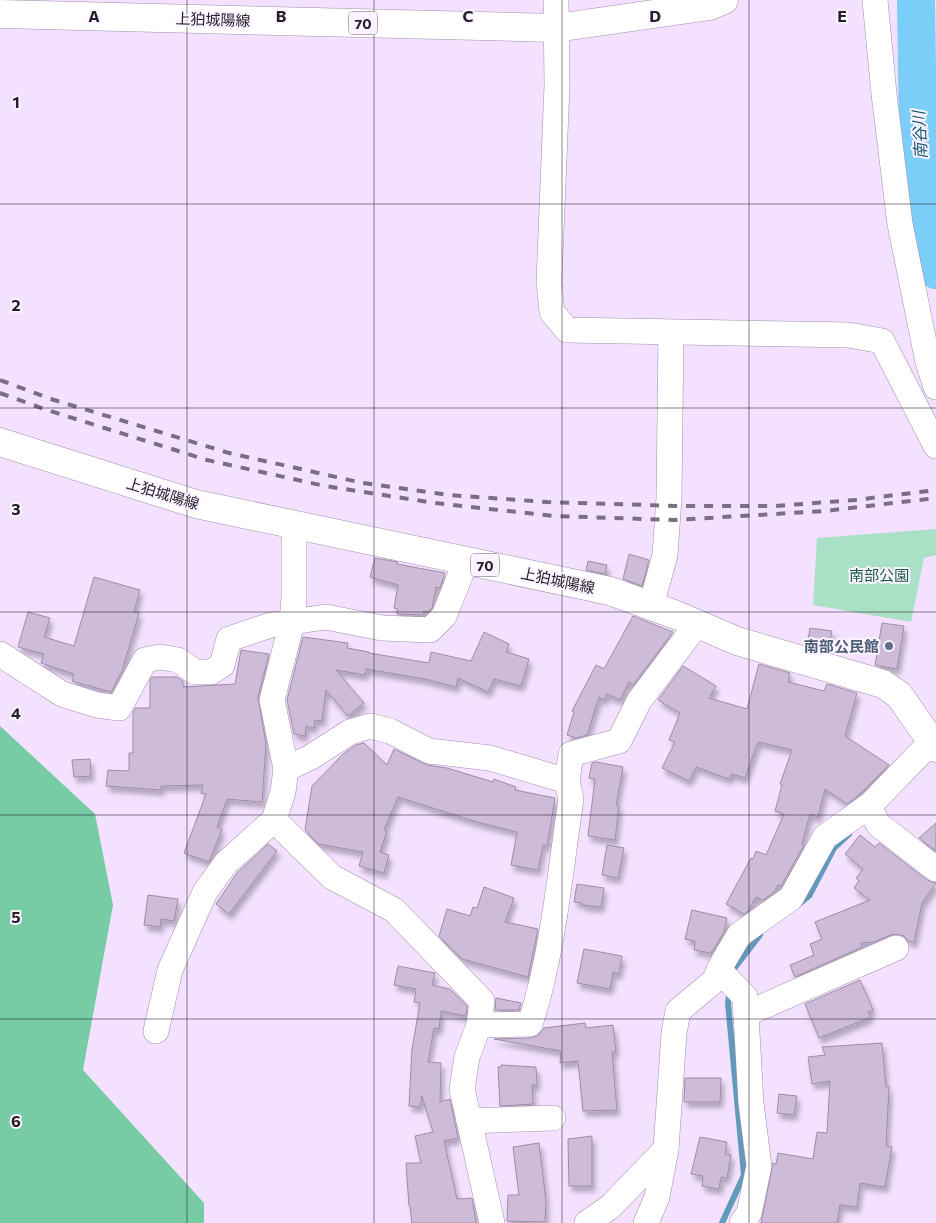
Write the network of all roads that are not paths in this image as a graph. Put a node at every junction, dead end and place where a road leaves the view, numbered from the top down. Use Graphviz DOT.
graph roads {
  1 [pos="556,0"];
  2 [pos="724,0"];
  3 [pos="875,0"];
  4 [pos="0,14"];
  5 [pos="556,28"];
  6 [pos="670,333"];
  7 [pos="936,387"];
  8 [pos="0,442"];
  9 [pos="936,446"];
  10 [pos="294,525"];
  11 [pos="466,561"];
  12 [pos="651,606"];
  13 [pos="292,622"];
  14 [pos="697,624"];
  15 [pos="0,654"];
  16 [pos="934,742"];
  17 [pos="286,769"];
  18 [pos="567,782"];
  19 [pos="868,806"];
  20 [pos="274,820"];
  21 [pos="936,869"];
  22 [pos="896,948"];
  23 [pos="719,970"];
  24 [pos="746,1014"];
  25 [pos="479,1025"];
  26 [pos="156,1031"];
  27 [pos="553,1118"];
  28 [pos="469,1121"];
  29 [pos="666,1150"];
  30 [pos="492,1223"];
  31 [pos="587,1223"];
  32 [pos="646,1223"];
  33 [pos="742,1223"];
  1 -- 5 [label="street"];
  2 -- 5 [label="main road, 上狛城陽線 / 70"];
  3 -- 7 [label="street"];
  4 -- 5 [label="main road, 上狛城陽線 / 70"];
  5 -- 6 [label="street"];
  6 -- 9 [label="street"];
  6 -- 12 [label="street"];
  8 -- 10 [label="main road, 上狛城陽線 / 70"];
  10 -- 11 [label="main road, 上狛城陽線 / 70"];
  10 -- 13 [label="street"];
  11 -- 12 [label="main road, 上狛城陽線 / 70"];
  11 -- 13 [label="street"];
  12 -- 14 [label="main road, 上狛城陽線 / 70"];
  13 -- 15 [label="street"];
  13 -- 17 [label="street"];
  14 -- 16 [label="main road, 上狛城陽線 / 70"];
  14 -- 18 [label="street"];
  16 -- 19 [label="street"];
  17 -- 18 [label="street"];
  17 -- 20 [label="street"];
  18 -- 25 [label="street"];
  19 -- 21 [label="street"];
  19 -- 23 [label="street"];
  20 -- 25 [label="street"];
  20 -- 26 [label="street"];
  22 -- 24 [label="street"];
  23 -- 24 [label="street"];
  23 -- 29 [label="street"];
  24 -- 33 [label="street"];
  25 -- 28 [label="street"];
  27 -- 28 [label="street"];
  28 -- 30 [label="street"];
  29 -- 31 [label="street"];
  29 -- 32 [label="street"];
}
